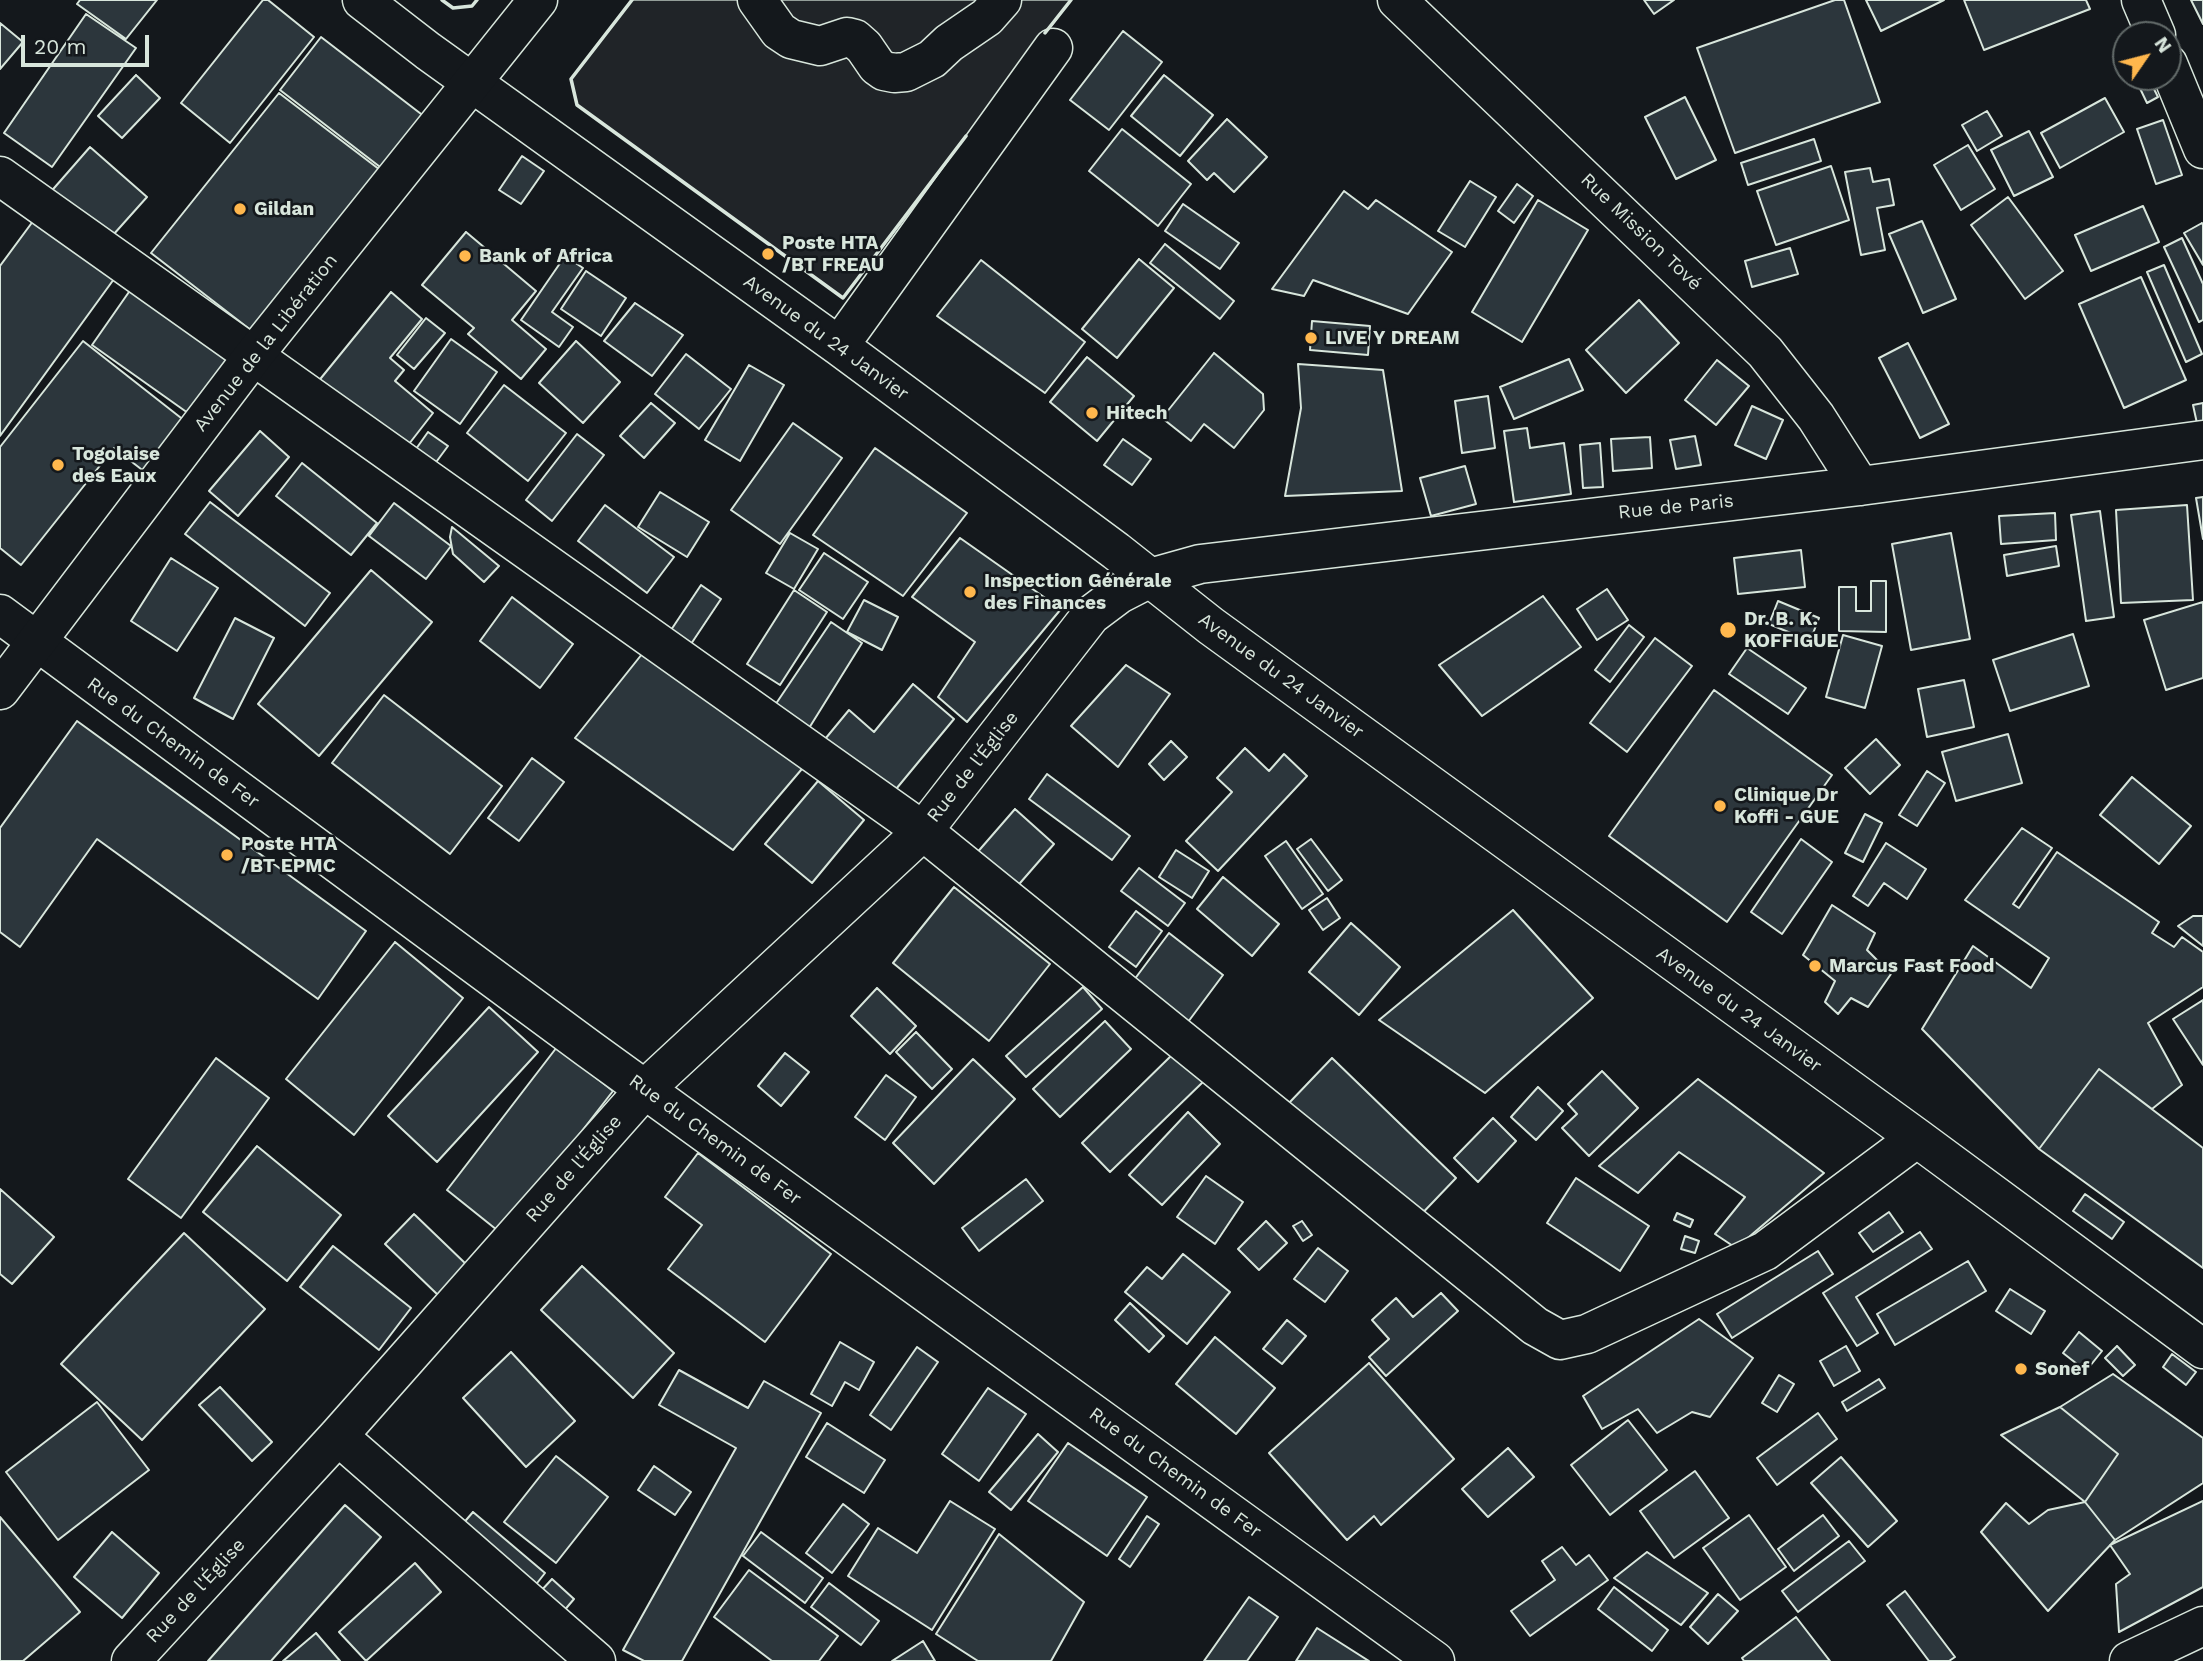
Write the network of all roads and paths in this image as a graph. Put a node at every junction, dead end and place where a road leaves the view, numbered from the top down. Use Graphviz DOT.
graph roads {
  1 [pos="362,0"];
  2 [pos="538,0"];
  3 [pos="757,0"];
  4 [pos="1002,0"];
  5 [pos="1397,0"];
  6 [pos="2141,0"];
  7 [pos="2150,21"];
  8 [pos="1054,48"];
  9 [pos="472,82"];
  10 [pos="2179,91"];
  11 [pos="2203,149"];
  12 [pos="0,176"];
  13 [pos="839,346"];
  14 [pos="254,355"];
  15 [pos="2203,440"];
  16 [pos="1860,486"];
  17 [pos="1150,578"];
  18 [pos="0,614"];
  19 [pos="36,642"];
  20 [pos="0,690"];
  21 [pos="923,831"];
  22 [pos="645,1089"];
  23 [pos="1917,1138"];
  24 [pos="2199,1340"];
  25 [pos="338,1436"];
  26 [pos="2203,1626"];
  27 [pos="131,1661"];
  28 [pos="596,1661"];
  29 [pos="1435,1661"];
  30 [pos="2129,1661"];
  1 -- 9 [label="street, Avenue du 24 Janvier"];
  2 -- 9 [label="street, Avenue de la Libération"];
  3 -- 4 [label="street"];
  5 -- 16 [label="street, Rue Mission Tové"];
  6 -- 7 [label="street"];
  8 -- 13 [label="street"];
  9 -- 13 [label="street, Avenue du 24 Janvier"];
  9 -- 14 [label="street, Avenue de la Libération"];
  10 -- 11 [label="street"];
  12 -- 14 [label="street"];
  13 -- 17 [label="street, Avenue du 24 Janvier"];
  14 -- 19 [label="street, Avenue de la Libération"];
  14 -- 21 [label="street"];
  15 -- 16 [label="street, Rue de Paris"];
  16 -- 17 [label="street, Rue de Paris"];
  17 -- 21 [label="street, Rue de l'Église"];
  17 -- 23 [label="street, Avenue du 24 Janvier"];
  18 -- 19 [label="street, Rue du Chemin de Fer"];
  19 -- 20 [label="street, Avenue de la Libération"];
  19 -- 22 [label="street, Rue du Chemin de Fer"];
  21 -- 22 [label="street, Rue de l'Église"];
  21 -- 23 [label="street"];
  22 -- 25 [label="street, Rue de l'Église"];
  22 -- 29 [label="street, Rue du Chemin de Fer"];
  23 -- 24 [label="street, Avenue du 24 Janvier"];
  25 -- 27 [label="street, Rue de l'Église"];
  25 -- 28 [label="street"];
  26 -- 30 [label="street"];
}
